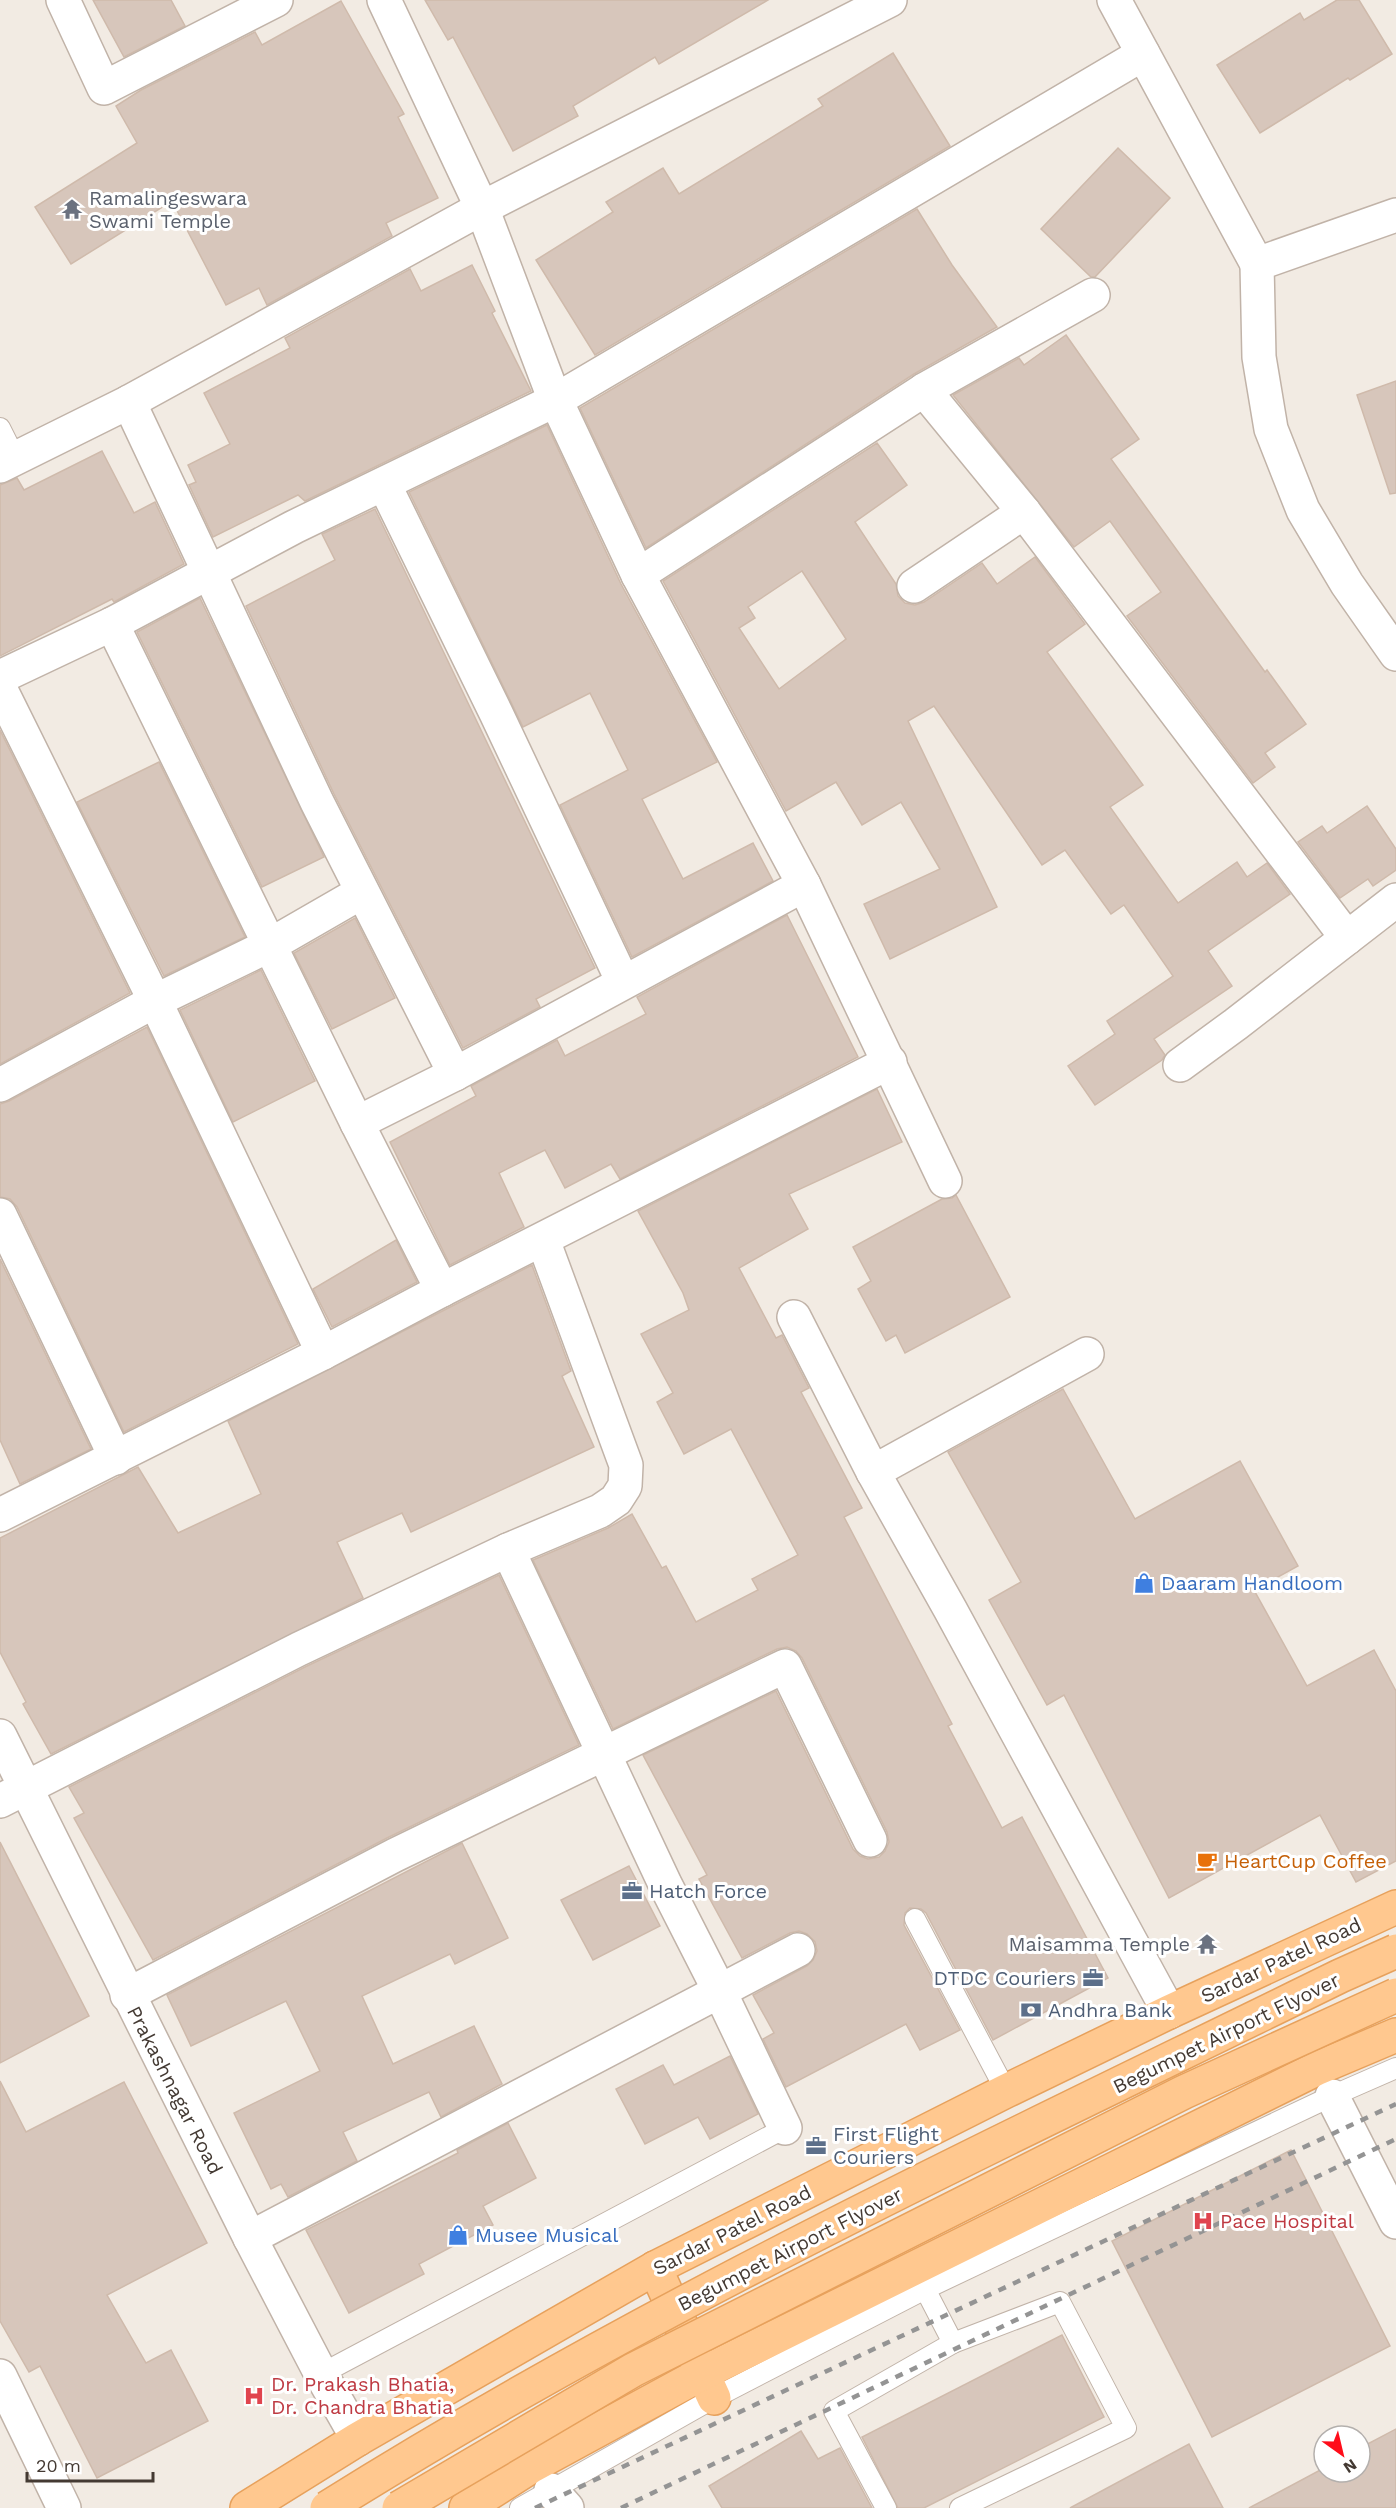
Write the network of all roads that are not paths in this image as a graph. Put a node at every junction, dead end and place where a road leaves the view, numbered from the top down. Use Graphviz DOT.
graph roads {
  1 [pos="63,0"];
  2 [pos="276,0"];
  3 [pos="384,0"];
  4 [pos="890,0"];
  5 [pos="1114,0"];
  6 [pos="1143,54"];
  7 [pos="482,208"];
  8 [pos="1396,215"];
  9 [pos="1257,264"];
  10 [pos="1093,295"];
  11 [pos="924,390"];
  12 [pos="556,400"];
  13 [pos="129,402"];
  14 [pos="0,428"];
  15 [pos="8,462"];
  16 [pos="384,484"];
  17 [pos="1024,512"];
  18 [pos="209,572"];
  19 [pos="638,575"];
  20 [pos="914,586"];
  21 [pos="112,624"];
  22 [pos="1396,654"];
  23 [pos="0,677"];
  24 [pos="0,688"];
  25 [pos="804,885"];
  26 [pos="363,892"];
  27 [pos="1396,900"];
  28 [pos="1347,938"];
  29 [pos="270,945"];
  30 [pos="623,982"];
  31 [pos="155,1002"];
  32 [pos="890,1062"];
  33 [pos="1180,1065"];
  34 [pos="454,1074"];
  35 [pos="0,1085"];
  36 [pos="357,1123"];
  37 [pos="945,1181"];
  38 [pos="0,1215"];
  39 [pos="543,1240"];
  40 [pos="442,1290"];
  41 [pos="794,1317"];
  42 [pos="323,1353"];
  43 [pos="1087,1354"];
  44 [pos="116,1458"];
  45 [pos="873,1472"];
  46 [pos="0,1515"];
  47 [pos="508,1550"];
  48 [pos="0,1736"];
  49 [pos="605,1754"];
  50 [pos="12,1794"];
  51 [pos="870,1840"];
  52 [pos="1396,1907"];
  53 [pos="915,1919"];
  54 [pos="798,1950"];
  55 [pos="1396,1951"];
  56 [pos="719,1990"];
  57 [pos="127,1995"];
  58 [pos="1396,1995"];
  59 [pos="1169,2012"];
  60 [pos="1396,2035"];
  61 [pos="1396,2068"];
  62 [pos="1006,2091"];
  63 [pos="1332,2096"];
  64 [pos="785,2128"];
  65 [pos="1396,2222"];
  66 [pos="250,2238"];
  67 [pos="654,2268"];
  68 [pos="925,2289"];
  69 [pos="953,2343"];
  70 [pos="321,2374"];
  71 [pos="0,2376"];
  72 [pos="708,2386"];
  73 [pos="358,2439"];
  74 [pos="300,2476"];
  75 [pos="559,2499"];
  76 [pos="64,2508"];
  77 [pos="247,2508"];
  78 [pos="273,2508"];
  79 [pos="327,2508"];
  80 [pos="399,2508"];
  81 [pos="466,2508"];
  82 [pos="520,2508"];
  83 [pos="886,2508"];
  84 [pos="960,2508"];
  1 -- 2 [label="street"];
  3 -- 7 [label="street"];
  4 -- 7 [label="street"];
  5 -- 6 [label="street"];
  6 -- 9 [label="street"];
  6 -- 12 [label="street"];
  7 -- 12 [label="street"];
  7 -- 13 [label="street"];
  8 -- 9 [label="street"];
  9 -- 22 [label="street"];
  10 -- 11 [label="street"];
  11 -- 17 [label="street"];
  11 -- 19 [label="street"];
  12 -- 16 [label="street"];
  12 -- 19 [label="street"];
  13 -- 15 [label="street"];
  13 -- 18 [label="street"];
  14 -- 15 [label="lane"];
  16 -- 18 [label="street"];
  16 -- 30 [label="street"];
  17 -- 20 [label="street"];
  17 -- 28 [label="street"];
  18 -- 21 [label="street"];
  18 -- 26 [label="street"];
  19 -- 25 [label="street"];
  21 -- 23 [label="street"];
  21 -- 29 [label="street"];
  24 -- 31 [label="street"];
  25 -- 30 [label="street"];
  25 -- 32 [label="street"];
  26 -- 29 [label="street"];
  26 -- 34 [label="street"];
  27 -- 28 [label="street"];
  28 -- 33 [label="street"];
  29 -- 31 [label="street"];
  29 -- 36 [label="street"];
  30 -- 34 [label="street"];
  31 -- 35 [label="street"];
  31 -- 42 [label="street"];
  32 -- 37 [label="street"];
  32 -- 39 [label="street"];
  34 -- 36 [label="street"];
  36 -- 40 [label="street"];
  38 -- 44 [label="street"];
  39 -- 40 [label="street"];
  39 -- 47 [label="street"];
  40 -- 42 [label="street"];
  41 -- 45 [label="street"];
  42 -- 44 [label="street"];
  43 -- 45 [label="street"];
  44 -- 46 [label="street"];
  45 -- 59 [label="street"];
  47 -- 49 [label="street"];
  47 -- 50 [label="street"];
  48 -- 50 [label="street, Prakashnagar Road"];
  49 -- 51 [label="street"];
  49 -- 56 [label="street"];
  49 -- 57 [label="street"];
  50 -- 57 [label="street, Prakashnagar Road"];
  52 -- 59 [label="main road, Sardar Patel Road"];
  53 -- 62 [label="lane"];
  54 -- 56 [label="street"];
  55 -- 79 [label="main road, Begumpet Airport Flyover, bridge"];
  56 -- 64 [label="street"];
  56 -- 66 [label="street"];
  57 -- 66 [label="street, Prakashnagar Road"];
  58 -- 80 [label="main road, Begumpet Airport Flyover, bridge"];
  59 -- 62 [label="main road, Sardar Patel Road"];
  60 -- 72 [label="main road"];
  61 -- 63 [label="lane"];
  62 -- 67 [label="main road, Sardar Patel Road"];
  63 -- 65 [label="street"];
  63 -- 68 [label="lane"];
  64 -- 70 [label="lane"];
  66 -- 70 [label="street, Prakashnagar Road"];
  67 -- 72 [label="main road"];
  67 -- 73 [label="main road, Sardar Patel Road"];
  68 -- 69 [label="lane"];
  68 -- 72 [label="lane"];
  69 -- 83 [label="lane"];
  69 -- 84 [label="lane"];
  70 -- 73 [label="street, Prakashnagar Road"];
  71 -- 76 [label="street"];
  72 -- 75 [label="lane"];
  72 -- 81 [label="main road"];
  73 -- 74 [label="main road, Sardar Patel Road"];
  74 -- 77 [label="main road, Sardar Patel Road"];
  74 -- 78 [label="main road"];
  75 -- 82 [label="lane"];
}
